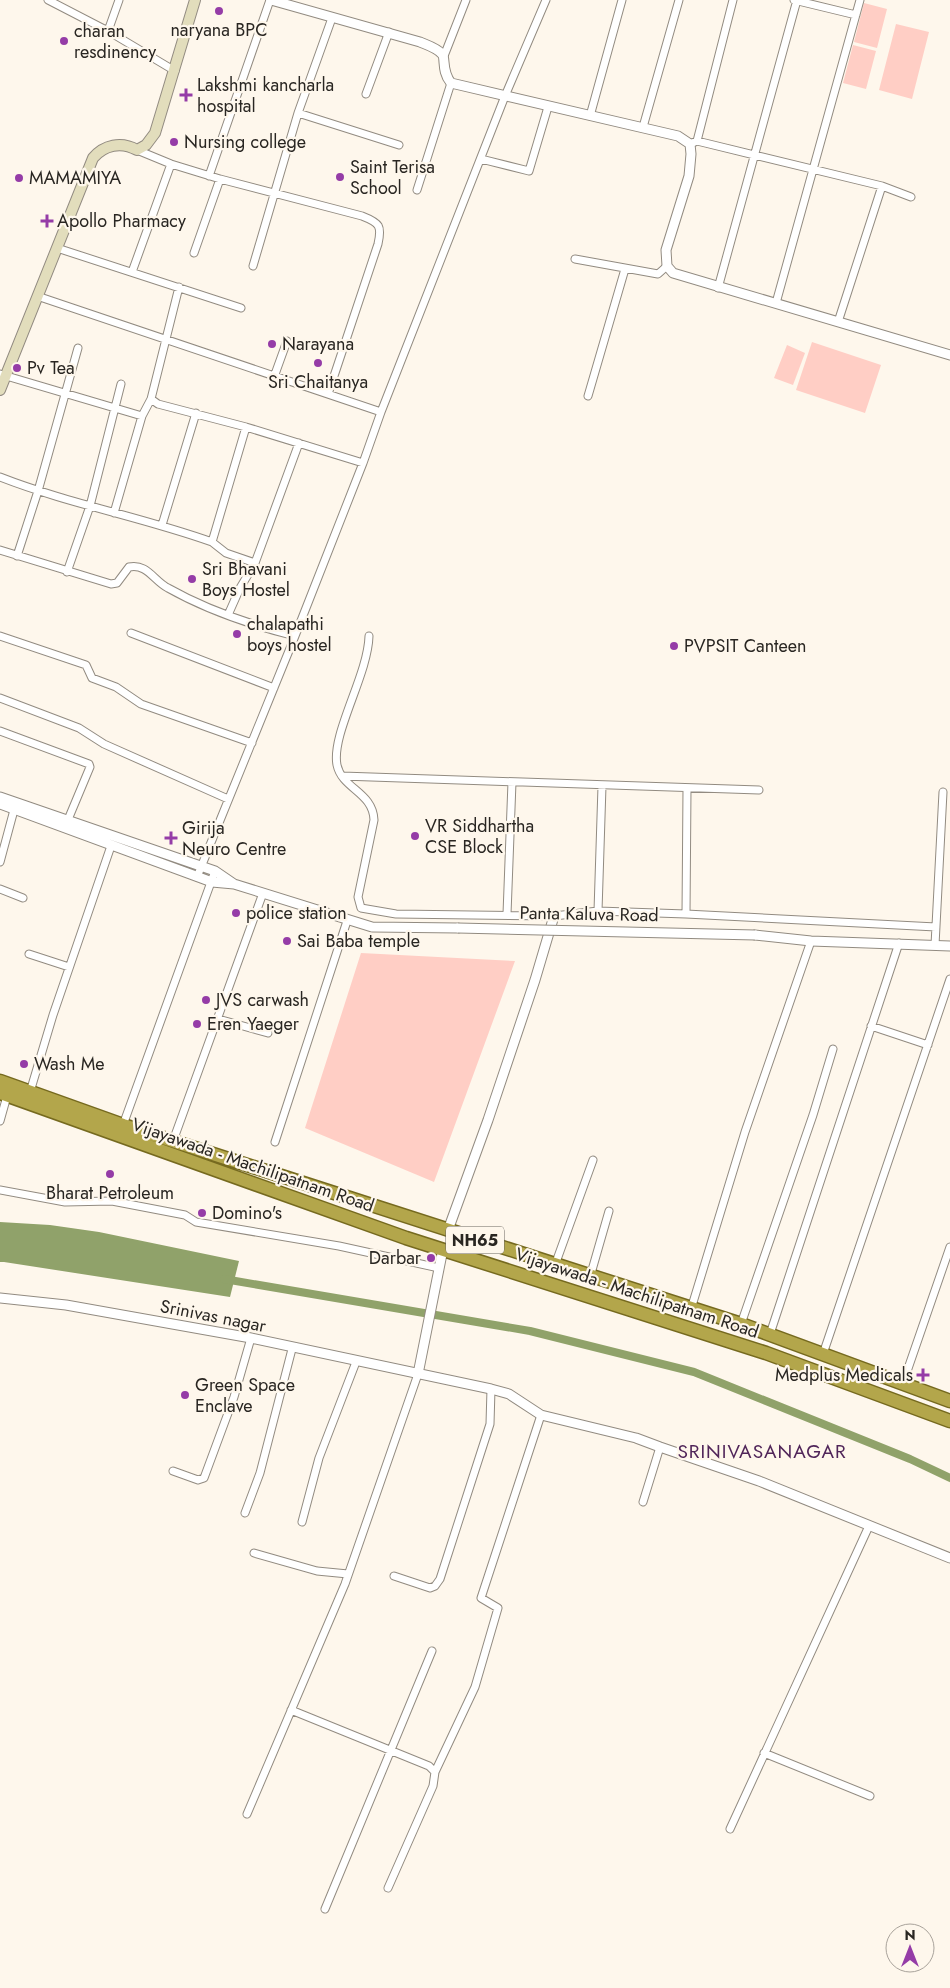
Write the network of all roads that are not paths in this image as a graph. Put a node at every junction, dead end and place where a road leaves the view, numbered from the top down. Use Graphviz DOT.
graph roads {
  1 [pos="48,0"];
  2 [pos="119,0"];
  3 [pos="195,0"];
  4 [pos="271,0"];
  5 [pos="466,0"];
  6 [pos="546,0"];
  7 [pos="622,0"];
  8 [pos="680,0"];
  9 [pos="733,0"];
  10 [pos="796,0"];
  11 [pos="860,0"];
  12 [pos="856,15"];
  13 [pos="332,18"];
  14 [pos="108,31"];
  15 [pos="389,32"];
  16 [pos="444,56"];
  17 [pos="175,71"];
  18 [pos="452,83"];
  19 [pos="366,94"];
  20 [pos="505,96"];
  21 [pos="548,107"];
  22 [pos="298,113"];
  23 [pos="590,116"];
  24 [pos="643,127"];
  25 [pos="693,142"];
  26 [pos="399,145"];
  27 [pos="137,150"];
  28 [pos="753,155"];
  29 [pos="481,159"];
  30 [pos="171,164"];
  31 [pos="812,169"];
  32 [pos="209,176"];
  33 [pos="220,179"];
  34 [pos="882,186"];
  35 [pos="418,190"];
  36 [pos="275,194"];
  37 [pos="912,196"];
  38 [pos="57,248"];
  39 [pos="194,253"];
  40 [pos="575,259"];
  41 [pos="253,266"];
  42 [pos="666,266"];
  43 [pos="625,269"];
  44 [pos="132,272"];
  45 [pos="179,288"];
  46 [pos="718,288"];
  47 [pos="37,296"];
  48 [pos="776,303"];
  49 [pos="241,308"];
  50 [pos="838,322"];
  51 [pos="166,338"];
  52 [pos="287,341"];
  53 [pos="78,348"];
  54 [pos="950,355"];
  55 [pos="2,374"];
  56 [pos="274,377"];
  57 [pos="121,384"];
  58 [pos="0,390"];
  59 [pos="65,392"];
  60 [pos="328,394"];
  61 [pos="588,396"];
  62 [pos="150,399"];
  63 [pos="114,409"];
  64 [pos="381,412"];
  65 [pos="196,414"];
  66 [pos="142,416"];
  67 [pos="246,426"];
  68 [pos="299,443"];
  69 [pos="363,463"];
  70 [pos="0,476"];
  71 [pos="38,491"];
  72 [pos="90,506"];
  73 [pos="114,512"];
  74 [pos="162,525"];
  75 [pos="212,542"];
  76 [pos="0,550"];
  77 [pos="17,556"];
  78 [pos="255,563"];
  79 [pos="67,572"];
  80 [pos="228,615"];
  81 [pos="132,634"];
  82 [pos="0,636"];
  83 [pos="295,636"];
  84 [pos="369,636"];
  85 [pos="274,688"];
  86 [pos="0,698"];
  87 [pos="0,731"];
  88 [pos="252,743"];
  89 [pos="342,776"];
  90 [pos="512,782"];
  91 [pos="602,786"];
  92 [pos="687,789"];
  93 [pos="759,790"];
  94 [pos="943,792"];
  95 [pos="0,797"];
  96 [pos="228,800"];
  97 [pos="0,804"];
  98 [pos="14,810"];
  99 [pos="67,822"];
  100 [pos="111,846"];
  101 [pos="0,862"];
  102 [pos="202,867"];
  103 [pos="215,871"];
  104 [pos="197,877"];
  105 [pos="212,882"];
  106 [pos="234,884"];
  107 [pos="0,889"];
  108 [pos="263,893"];
  109 [pos="23,898"];
  110 [pos="598,911"];
  111 [pos="507,914"];
  112 [pos="686,914"];
  113 [pos="554,916"];
  114 [pos="347,920"];
  115 [pos="936,928"];
  116 [pos="811,941"];
  117 [pos="899,944"];
  118 [pos="935,945"];
  119 [pos="950,946"];
  120 [pos="29,954"];
  121 [pos="69,967"];
  122 [pos="950,979"];
  123 [pos="218,1019"];
  124 [pos="871,1026"];
  125 [pos="268,1034"];
  126 [pos="928,1046"];
  127 [pos="833,1049"];
  128 [pos="0,1081"];
  129 [pos="30,1092"];
  130 [pos="4,1094"];
  131 [pos="0,1121"];
  132 [pos="122,1125"];
  133 [pos="173,1141"];
  134 [pos="275,1142"];
  135 [pos="593,1160"];
  136 [pos="0,1190"];
  137 [pos="609,1211"];
  138 [pos="448,1230"];
  139 [pos="950,1247"];
  140 [pos="443,1249"];
  141 [pos="555,1266"];
  142 [pos="438,1268"];
  143 [pos="590,1277"];
  144 [pos="0,1298"];
  145 [pos="691,1309"];
  146 [pos="741,1324"];
  147 [pos="770,1334"];
  148 [pos="251,1338"];
  149 [pos="292,1348"];
  150 [pos="823,1354"];
  151 [pos="356,1362"];
  152 [pos="418,1374"];
  153 [pos="903,1383"];
  154 [pos="492,1389"];
  155 [pos="950,1401"];
  156 [pos="541,1415"];
  157 [pos="950,1421"];
  158 [pos="660,1447"];
  159 [pos="173,1471"];
  160 [pos="643,1502"];
  161 [pos="245,1513"];
  162 [pos="302,1522"];
  163 [pos="868,1526"];
  164 [pos="254,1553"];
  165 [pos="950,1558"];
  166 [pos="348,1574"];
  167 [pos="394,1576"];
  168 [pos="432,1651"];
  169 [pos="291,1710"];
  170 [pos="391,1750"];
  171 [pos="764,1753"];
  172 [pos="435,1772"];
  173 [pos="870,1796"];
  174 [pos="246,1814"];
  175 [pos="730,1829"];
  176 [pos="388,1888"];
  177 [pos="325,1908"];
  1 -- 14 [label="street"];
  2 -- 14 [label="street"];
  3 -- 17 [label="main road"];
  4 -- 13 [label="street"];
  4 -- 32 [label="street"];
  5 -- 16 [label="street"];
  6 -- 20 [label="street"];
  7 -- 23 [label="street"];
  8 -- 24 [label="street"];
  9 -- 25 [label="street"];
  10 -- 12 [label="street"];
  10 -- 28 [label="street"];
  11 -- 12 [label="street"];
  12 -- 31 [label="street"];
  13 -- 15 [label="street"];
  13 -- 22 [label="street"];
  14 -- 17 [label="street"];
  15 -- 16 [label="street"];
  15 -- 19 [label="street"];
  16 -- 18 [label="street"];
  17 -- 27 [label="main road"];
  18 -- 20 [label="street"];
  18 -- 35 [label="street"];
  20 -- 21 [label="street"];
  20 -- 29 [label="street"];
  21 -- 23 [label="street"];
  21 -- 29 [label="street"];
  22 -- 26 [label="street"];
  22 -- 36 [label="street"];
  23 -- 24 [label="street"];
  24 -- 25 [label="street"];
  25 -- 28 [label="street"];
  25 -- 42 [label="street"];
  27 -- 30 [label="street"];
  27 -- 38 [label="main road"];
  28 -- 31 [label="street"];
  28 -- 46 [label="street"];
  29 -- 64 [label="street"];
  30 -- 32 [label="street"];
  30 -- 44 [label="street"];
  31 -- 34 [label="street"];
  31 -- 48 [label="street"];
  32 -- 33 [label="street"];
  33 -- 36 [label="street"];
  33 -- 39 [label="street"];
  34 -- 37 [label="street"];
  34 -- 50 [label="street"];
  36 -- 41 [label="street"];
  36 -- 60 [label="street"];
  38 -- 44 [label="street"];
  38 -- 47 [label="main road"];
  40 -- 43 [label="street"];
  42 -- 43 [label="street"];
  42 -- 46 [label="street"];
  43 -- 61 [label="street"];
  44 -- 45 [label="street"];
  45 -- 49 [label="street"];
  45 -- 51 [label="street"];
  46 -- 48 [label="street"];
  47 -- 51 [label="street"];
  47 -- 55 [label="main road"];
  48 -- 50 [label="street"];
  50 -- 54 [label="street"];
  51 -- 56 [label="street"];
  51 -- 62 [label="street"];
  52 -- 56 [label="street"];
  53 -- 59 [label="street"];
  55 -- 58 [label="main road"];
  55 -- 59 [label="street"];
  56 -- 60 [label="street"];
  57 -- 63 [label="street"];
  59 -- 63 [label="street"];
  59 -- 71 [label="street"];
  60 -- 64 [label="street"];
  62 -- 65 [label="street"];
  62 -- 66 [label="street"];
  63 -- 66 [label="street"];
  63 -- 72 [label="street"];
  64 -- 69 [label="street"];
  65 -- 67 [label="street"];
  65 -- 74 [label="street"];
  66 -- 73 [label="street"];
  67 -- 68 [label="street"];
  67 -- 75 [label="street"];
  68 -- 69 [label="street"];
  68 -- 78 [label="street"];
  69 -- 83 [label="street"];
  70 -- 71 [label="street"];
  71 -- 72 [label="street"];
  71 -- 77 [label="street"];
  72 -- 73 [label="street"];
  72 -- 79 [label="street"];
  73 -- 74 [label="street"];
  74 -- 75 [label="street"];
  75 -- 78 [label="street"];
  76 -- 77 [label="street"];
  77 -- 79 [label="street"];
  78 -- 80 [label="street"];
  79 -- 80 [label="street"];
  80 -- 83 [label="street"];
  81 -- 85 [label="street"];
  82 -- 88 [label="street"];
  83 -- 85 [label="street"];
  84 -- 89 [label="street"];
  85 -- 88 [label="street"];
  86 -- 96 [label="street"];
  87 -- 99 [label="street"];
  88 -- 96 [label="street"];
  89 -- 90 [label="street"];
  89 -- 111 [label="street"];
  90 -- 91 [label="street"];
  90 -- 111 [label="street"];
  91 -- 92 [label="street"];
  91 -- 110 [label="street"];
  92 -- 93 [label="street"];
  92 -- 112 [label="street"];
  94 -- 115 [label="street"];
  95 -- 99 [label="street, Panta Kaluva Road"];
  96 -- 102 [label="street"];
  97 -- 98 [label="street, Panta Kaluva Road"];
  98 -- 100 [label="street, Panta Kaluva Road"];
  98 -- 101 [label="street"];
  99 -- 102 [label="street, Panta Kaluva Road"];
  100 -- 104 [label="street, Panta Kaluva Road"];
  100 -- 121 [label="street"];
  102 -- 103 [label="street, Panta Kaluva Road"];
  102 -- 104 [label="street"];
  103 -- 105 [label="street"];
  103 -- 106 [label="street, Panta Kaluva Road"];
  104 -- 105 [label="street, Panta Kaluva Road"];
  105 -- 106 [label="street, Panta Kaluva Road"];
  105 -- 132 [label="street"];
  106 -- 108 [label="street, Panta Kaluva Road"];
  107 -- 109 [label="street"];
  108 -- 114 [label="street, Panta Kaluva Road"];
  108 -- 123 [label="street"];
  110 -- 112 [label="street"];
  110 -- 113 [label="street"];
  111 -- 113 [label="street"];
  112 -- 115 [label="street"];
  113 -- 138 [label="street"];
  114 -- 116 [label="street, Panta Kaluva Road, bridge"];
  114 -- 134 [label="street"];
  115 -- 118 [label="street"];
  116 -- 117 [label="street, Panta Kaluva Road"];
  116 -- 145 [label="street"];
  117 -- 118 [label="street, Panta Kaluva Road"];
  117 -- 124 [label="street"];
  118 -- 119 [label="street, Panta Kaluva Road"];
  120 -- 121 [label="street"];
  121 -- 129 [label="street"];
  122 -- 126 [label="street"];
  123 -- 125 [label="street"];
  123 -- 133 [label="street"];
  124 -- 126 [label="street"];
  124 -- 147 [label="street"];
  126 -- 150 [label="street"];
  127 -- 146 [label="street"];
  128 -- 129 [label="highway, Vijayawada - Machilipatnam Road / NH65"];
  129 -- 132 [label="highway, Vijayawada - Machilipatnam Road / NH65"];
  130 -- 131 [label="street"];
  130 -- 140 [label="highway, Vijayawada - Machilipatnam Road / NH65"];
  132 -- 133 [label="highway, Vijayawada - Machilipatnam Road / NH65"];
  133 -- 138 [label="highway, Vijayawada - Machilipatnam Road / NH65"];
  135 -- 141 [label="street"];
  136 -- 142 [label="street"];
  137 -- 143 [label="street"];
  138 -- 141 [label="highway, Vijayawada - Machilipatnam Road / NH65"];
  139 -- 153 [label="street"];
  140 -- 142 [label="street"];
  140 -- 157 [label="highway, Vijayawada - Machilipatnam Road / NH65"];
  141 -- 143 [label="highway, Vijayawada - Machilipatnam Road / NH65"];
  142 -- 152 [label="street"];
  143 -- 145 [label="highway, Vijayawada - Machilipatnam Road / NH65"];
  144 -- 148 [label="street, Srinivas nagar"];
  145 -- 146 [label="highway, Vijayawada - Machilipatnam Road / NH65"];
  146 -- 147 [label="highway, Vijayawada - Machilipatnam Road / NH65"];
  147 -- 150 [label="highway, Vijayawada - Machilipatnam Road / NH65"];
  148 -- 149 [label="street, Srinivas nagar"];
  148 -- 159 [label="street"];
  149 -- 151 [label="street, Srinivas nagar"];
  149 -- 161 [label="street"];
  150 -- 153 [label="highway, Vijayawada - Machilipatnam Road / NH65"];
  151 -- 152 [label="street, Srinivas nagar"];
  151 -- 162 [label="street"];
  152 -- 154 [label="street, Srinivas nagar"];
  152 -- 166 [label="street"];
  153 -- 155 [label="highway, Vijayawada - Machilipatnam Road / NH65"];
  154 -- 156 [label="street, Srinivas nagar"];
  154 -- 167 [label="street"];
  156 -- 158 [label="street, Srinivas nagar"];
  156 -- 172 [label="street"];
  158 -- 160 [label="street"];
  158 -- 163 [label="street, Srinivas nagar"];
  163 -- 165 [label="street, Srinivas nagar"];
  163 -- 171 [label="street"];
  164 -- 166 [label="street"];
  166 -- 169 [label="street"];
  168 -- 170 [label="street"];
  169 -- 170 [label="street"];
  169 -- 174 [label="street"];
  170 -- 172 [label="street"];
  170 -- 177 [label="street"];
  171 -- 173 [label="street"];
  171 -- 175 [label="street"];
  172 -- 176 [label="street"];
}
